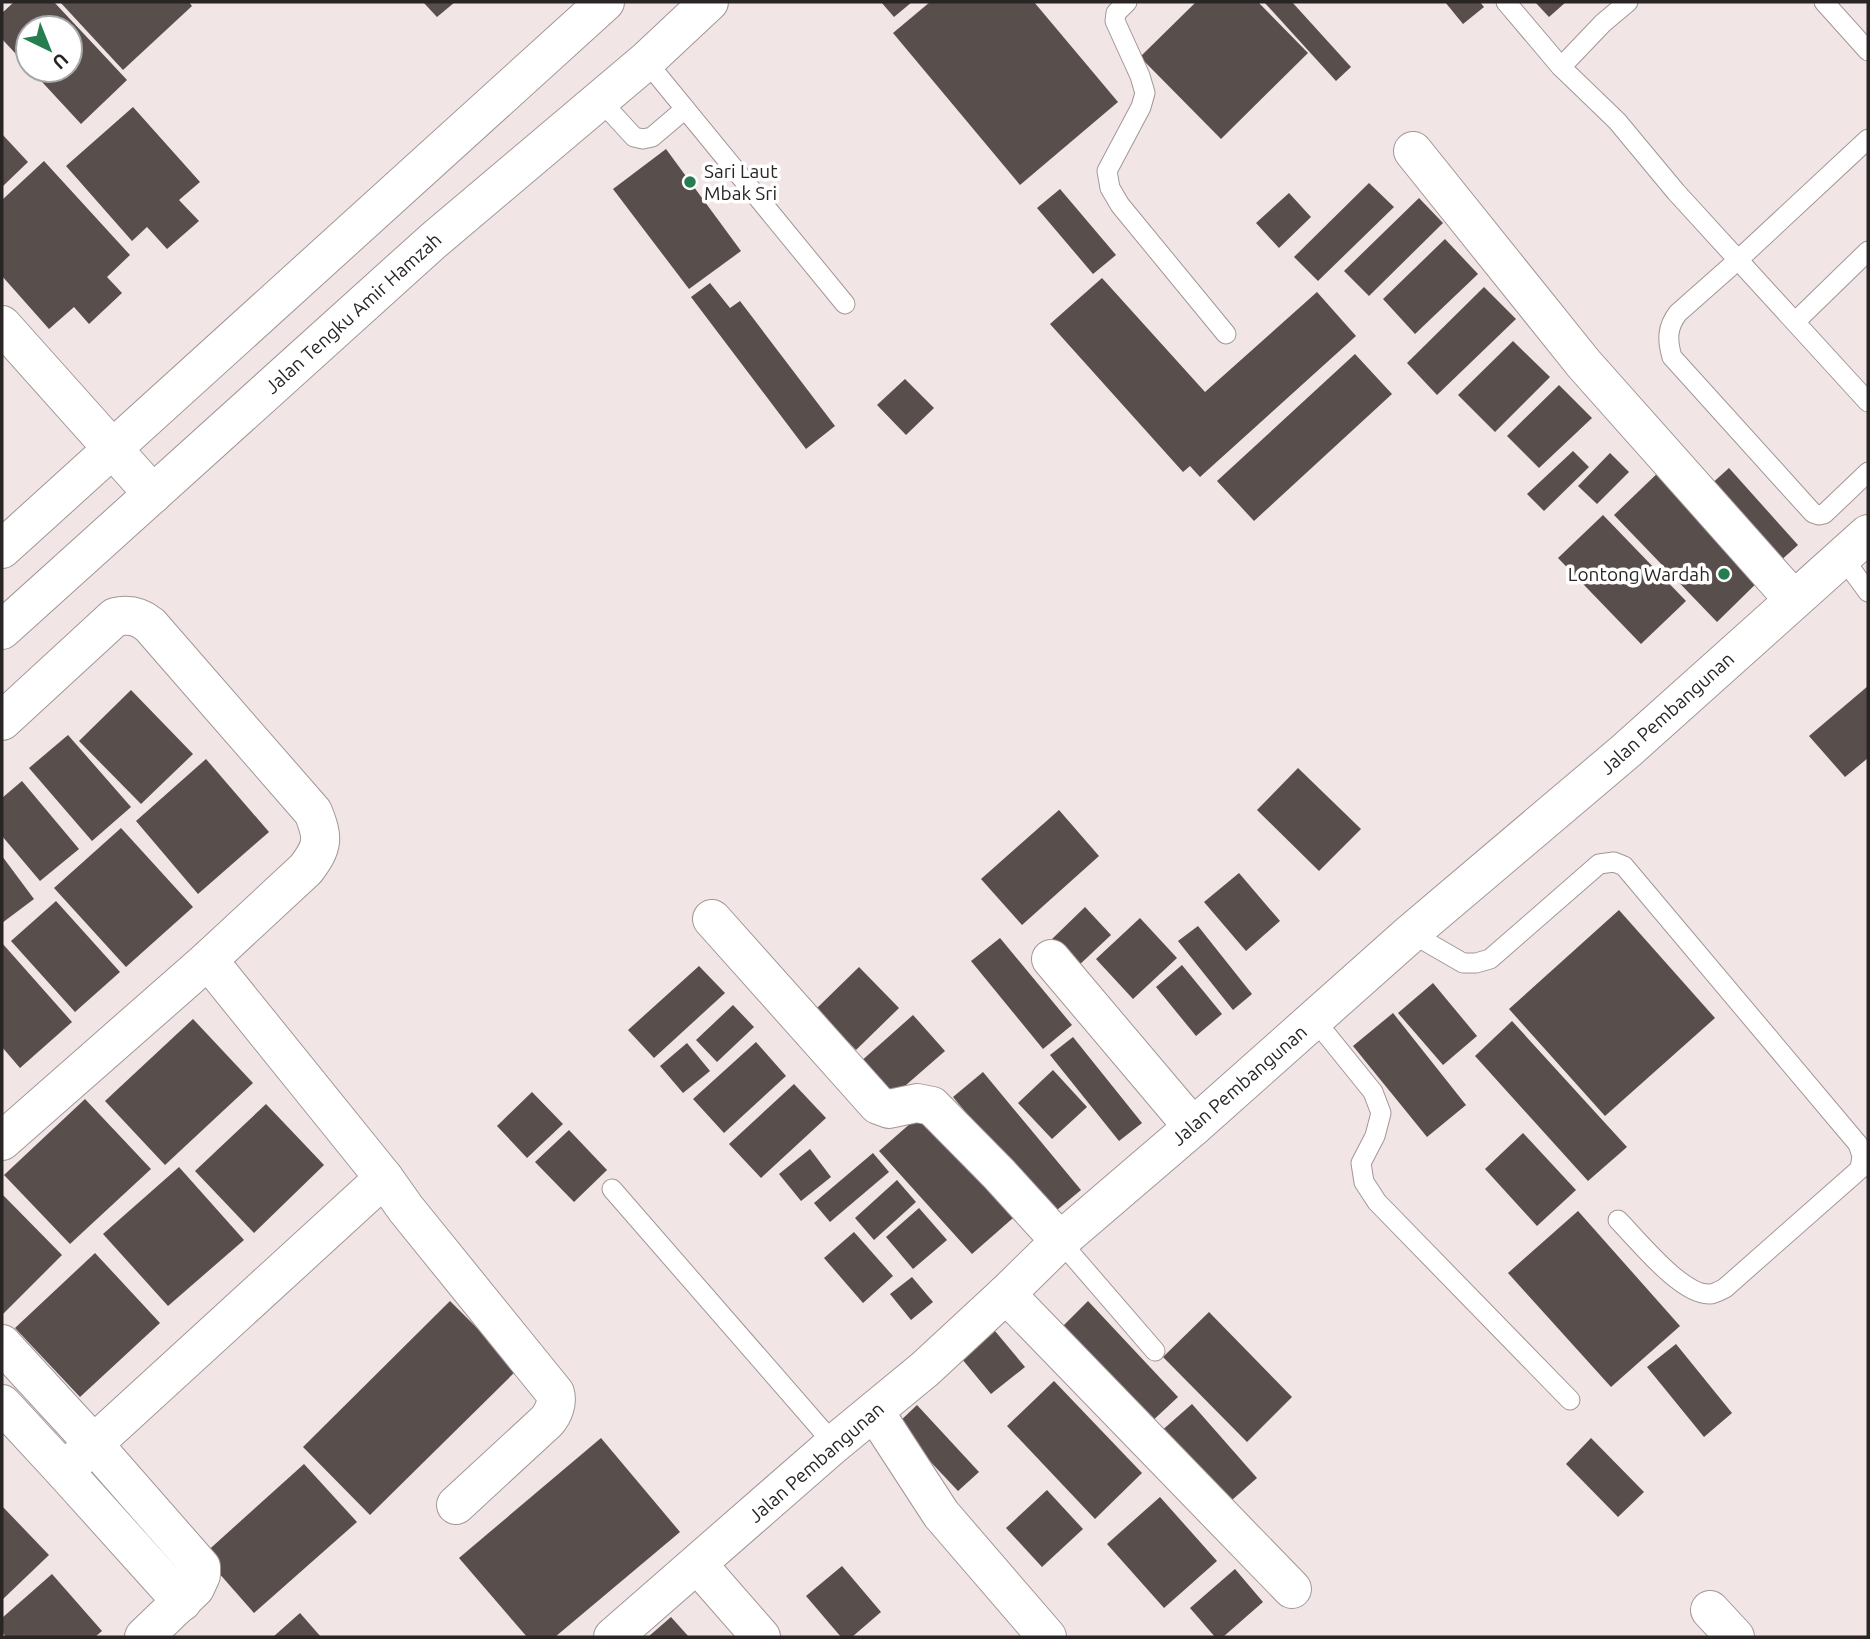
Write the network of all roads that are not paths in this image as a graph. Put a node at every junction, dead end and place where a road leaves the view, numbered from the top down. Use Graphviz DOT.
graph roads {
  1 [pos="606,2"];
  2 [pos="709,2"];
  3 [pos="1127,2"];
  4 [pos="1506,2"];
  5 [pos="1628,2"];
  6 [pos="1824,2"];
  7 [pos="1868,51"];
  8 [pos="646,61"];
  9 [pos="1561,67"];
  10 [pos="600,100"];
  11 [pos="685,109"];
  12 [pos="1868,139"];
  13 [pos="1413,151"];
  14 [pos="1868,251"];
  15 [pos="1738,260"];
  16 [pos="845,304"];
  17 [pos="1796,322"];
  18 [pos="2,325"];
  19 [pos="1226,334"];
  20 [pos="1868,402"];
  21 [pos="113,450"];
  22 [pos="1868,472"];
  23 [pos="153,494"];
  24 [pos="1855,546"];
  25 [pos="2,549"];
  26 [pos="1868,592"];
  27 [pos="1794,600"];
  28 [pos="2,630"];
  29 [pos="2,721"];
  30 [pos="712,919"];
  31 [pos="1411,933"];
  32 [pos="1051,959"];
  33 [pos="208,961"];
  34 [pos="1314,1019"];
  35 [pos="1193,1127"];
  36 [pos="2,1141"];
  37 [pos="384,1178"];
  38 [pos="612,1189"];
  39 [pos="1618,1220"];
  40 [pos="1060,1241"];
  41 [pos="1006,1294"];
  42 [pos="2,1344"];
  43 [pos="1155,1350"];
  44 [pos="1570,1400"];
  45 [pos="2,1404"];
  46 [pos="874,1411"];
  47 [pos="834,1444"];
  48 [pos="94,1445"];
  49 [pos="64,1471"];
  50 [pos="456,1505"];
  51 [pos="698,1565"];
  52 [pos="1292,1589"];
  53 [pos="181,1602"];
  54 [pos="1710,1610"];
  55 [pos="626,1633"];
  56 [pos="149,1636"];
  57 [pos="761,1637"];
  58 [pos="1047,1637"];
  59 [pos="1735,1637"];
  1 -- 21 [label="street"];
  2 -- 8 [label="street, Jalan Tengku Amir Hamzah"];
  3 -- 19 [label="lane"];
  4 -- 9 [label="lane"];
  5 -- 9 [label="lane"];
  6 -- 7 [label="lane"];
  8 -- 10 [label="street, Jalan Tengku Amir Hamzah"];
  8 -- 11 [label="lane"];
  9 -- 15 [label="lane"];
  10 -- 11 [label="lane"];
  10 -- 23 [label="street, Jalan Tengku Amir Hamzah"];
  11 -- 16 [label="lane"];
  12 -- 15 [label="lane"];
  13 -- 27 [label="street"];
  14 -- 17 [label="lane"];
  15 -- 17 [label="lane"];
  15 -- 22 [label="lane"];
  17 -- 20 [label="lane"];
  18 -- 21 [label="street"];
  21 -- 23 [label="street"];
  21 -- 25 [label="street"];
  23 -- 28 [label="street, Jalan Tengku Amir Hamzah"];
  24 -- 26 [label="lane"];
  24 -- 27 [label="street, Jalan Pembangunan"];
  27 -- 31 [label="street, Jalan Pembangunan"];
  29 -- 33 [label="street"];
  30 -- 40 [label="street"];
  31 -- 34 [label="street, Jalan Pembangunan"];
  31 -- 39 [label="lane"];
  32 -- 35 [label="street"];
  33 -- 36 [label="street"];
  33 -- 37 [label="street"];
  34 -- 35 [label="street, Jalan Pembangunan"];
  34 -- 44 [label="lane"];
  35 -- 40 [label="street, Jalan Pembangunan"];
  37 -- 48 [label="street"];
  37 -- 50 [label="street"];
  38 -- 47 [label="lane"];
  40 -- 41 [label="street, Jalan Pembangunan"];
  40 -- 43 [label="lane"];
  41 -- 46 [label="street, Jalan Pembangunan"];
  41 -- 52 [label="street"];
  42 -- 48 [label="street"];
  45 -- 49 [label="street"];
  46 -- 47 [label="street, Jalan Pembangunan"];
  46 -- 58 [label="street"];
  47 -- 51 [label="street, Jalan Pembangunan"];
  48 -- 49 [label="street"];
  48 -- 53 [label="street"];
  49 -- 53 [label="street"];
  51 -- 55 [label="street, Jalan Pembangunan"];
  51 -- 57 [label="street"];
  53 -- 56 [label="street"];
  54 -- 59 [label="street"];
}
